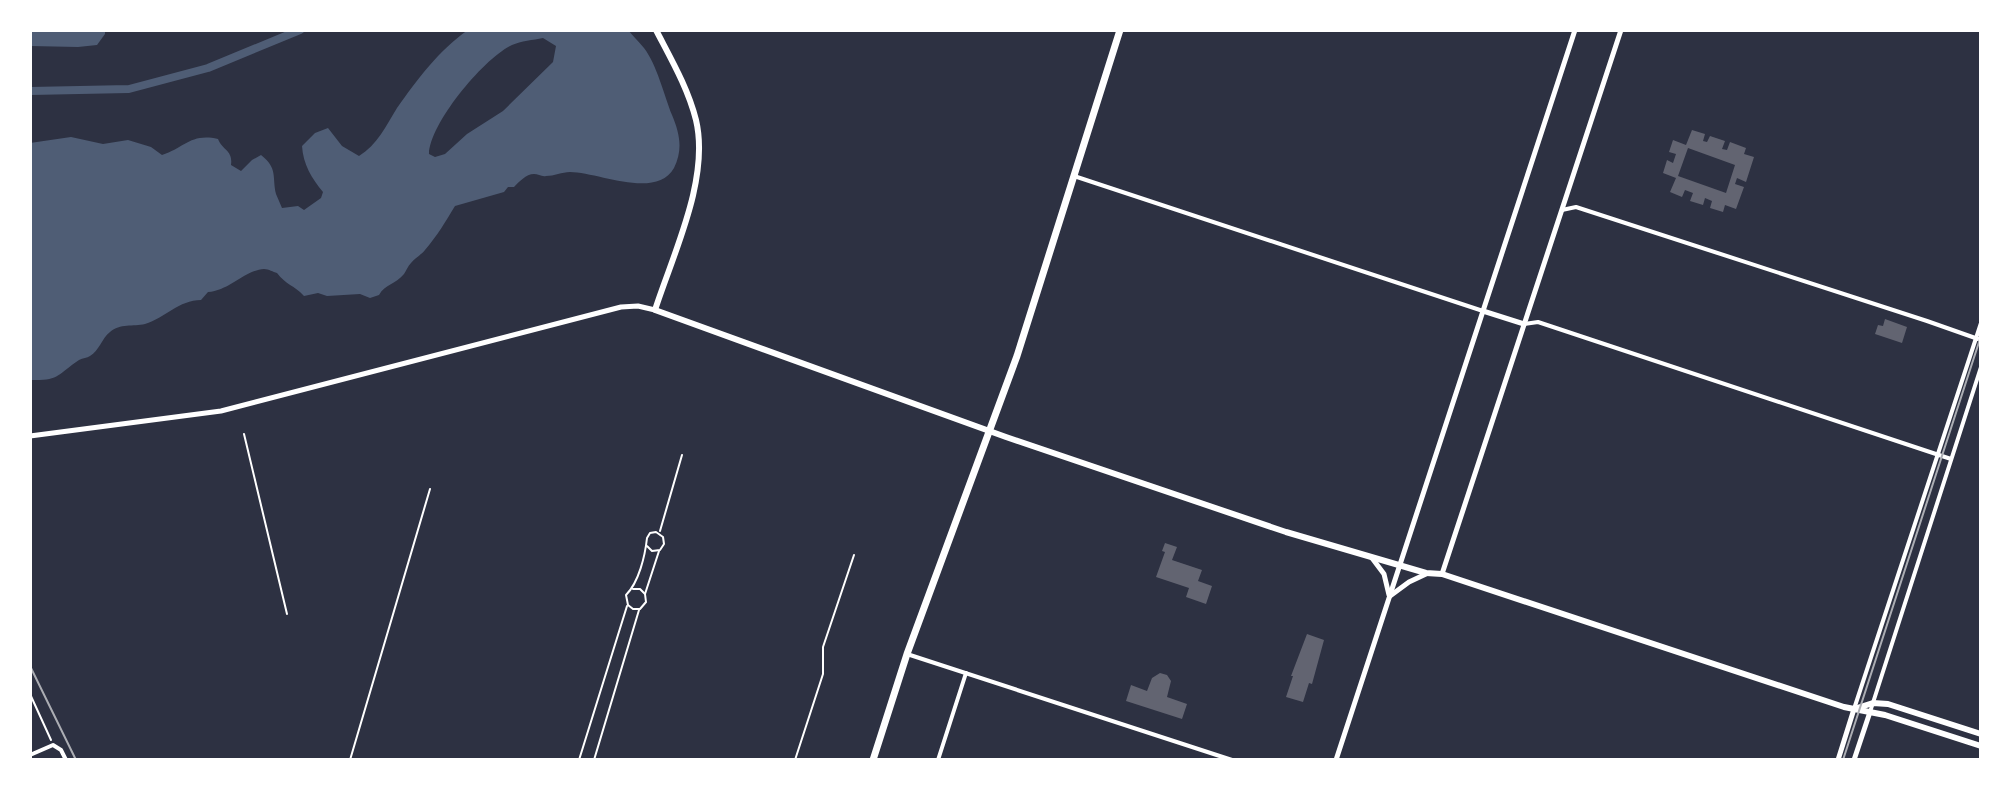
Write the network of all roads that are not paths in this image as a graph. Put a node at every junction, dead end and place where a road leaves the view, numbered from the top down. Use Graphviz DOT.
graph roads {
  1 [pos="656,30"];
  2 [pos="1120,30"];
  3 [pos="1575,30"];
  4 [pos="1621,30"];
  5 [pos="1074,176"];
  6 [pos="1562,210"];
  7 [pos="655,310"];
  8 [pos="1483,311"];
  9 [pos="1981,323"];
  10 [pos="1524,324"];
  11 [pos="1978,339"];
  12 [pos="1981,367"];
  13 [pos="990,431"];
  14 [pos="30,436"];
  15 [pos="1938,454"];
  16 [pos="1951,459"];
  17 [pos="1372,558"];
  18 [pos="1399,566"];
  19 [pos="1426,573"];
  20 [pos="1442,574"];
  21 [pos="1389,596"];
  22 [pos="907,654"];
  23 [pos="966,673"];
  24 [pos="1873,703"];
  25 [pos="1854,709"];
  26 [pos="1870,712"];
  27 [pos="1981,734"];
  28 [pos="1981,746"];
  29 [pos="30,755"];
  30 [pos="66,760"];
  31 [pos="873,760"];
  32 [pos="938,760"];
  33 [pos="1232,760"];
  34 [pos="1336,760"];
  35 [pos="1838,760"];
  36 [pos="1854,760"];
  1 -- 7 [label="main road"];
  2 -- 5 [label="main road"];
  3 -- 8 [label="street"];
  4 -- 6 [label="street"];
  5 -- 8 [label="street"];
  5 -- 13 [label="main road"];
  6 -- 10 [label="street"];
  6 -- 11 [label="street"];
  7 -- 13 [label="main road"];
  7 -- 14 [label="street"];
  8 -- 10 [label="street"];
  8 -- 18 [label="street"];
  9 -- 11 [label="street"];
  10 -- 15 [label="street"];
  10 -- 20 [label="street"];
  11 -- 15 [label="street"];
  12 -- 16 [label="street"];
  13 -- 17 [label="main road"];
  13 -- 22 [label="main road"];
  15 -- 16 [label="street"];
  15 -- 25 [label="street"];
  16 -- 24 [label="street"];
  17 -- 18 [label="main road"];
  17 -- 21 [label="street"];
  18 -- 19 [label="main road"];
  18 -- 21 [label="street"];
  19 -- 20 [label="main road"];
  19 -- 21 [label="street"];
  20 -- 25 [label="main road"];
  21 -- 34 [label="street"];
  22 -- 23 [label="street"];
  22 -- 31 [label="main road"];
  23 -- 32 [label="street"];
  23 -- 33 [label="street"];
  24 -- 25 [label="main road"];
  24 -- 26 [label="street"];
  24 -- 27 [label="main road"];
  25 -- 26 [label="main road"];
  25 -- 35 [label="street"];
  26 -- 28 [label="main road"];
  26 -- 36 [label="street"];
  29 -- 30 [label="street"];
}
